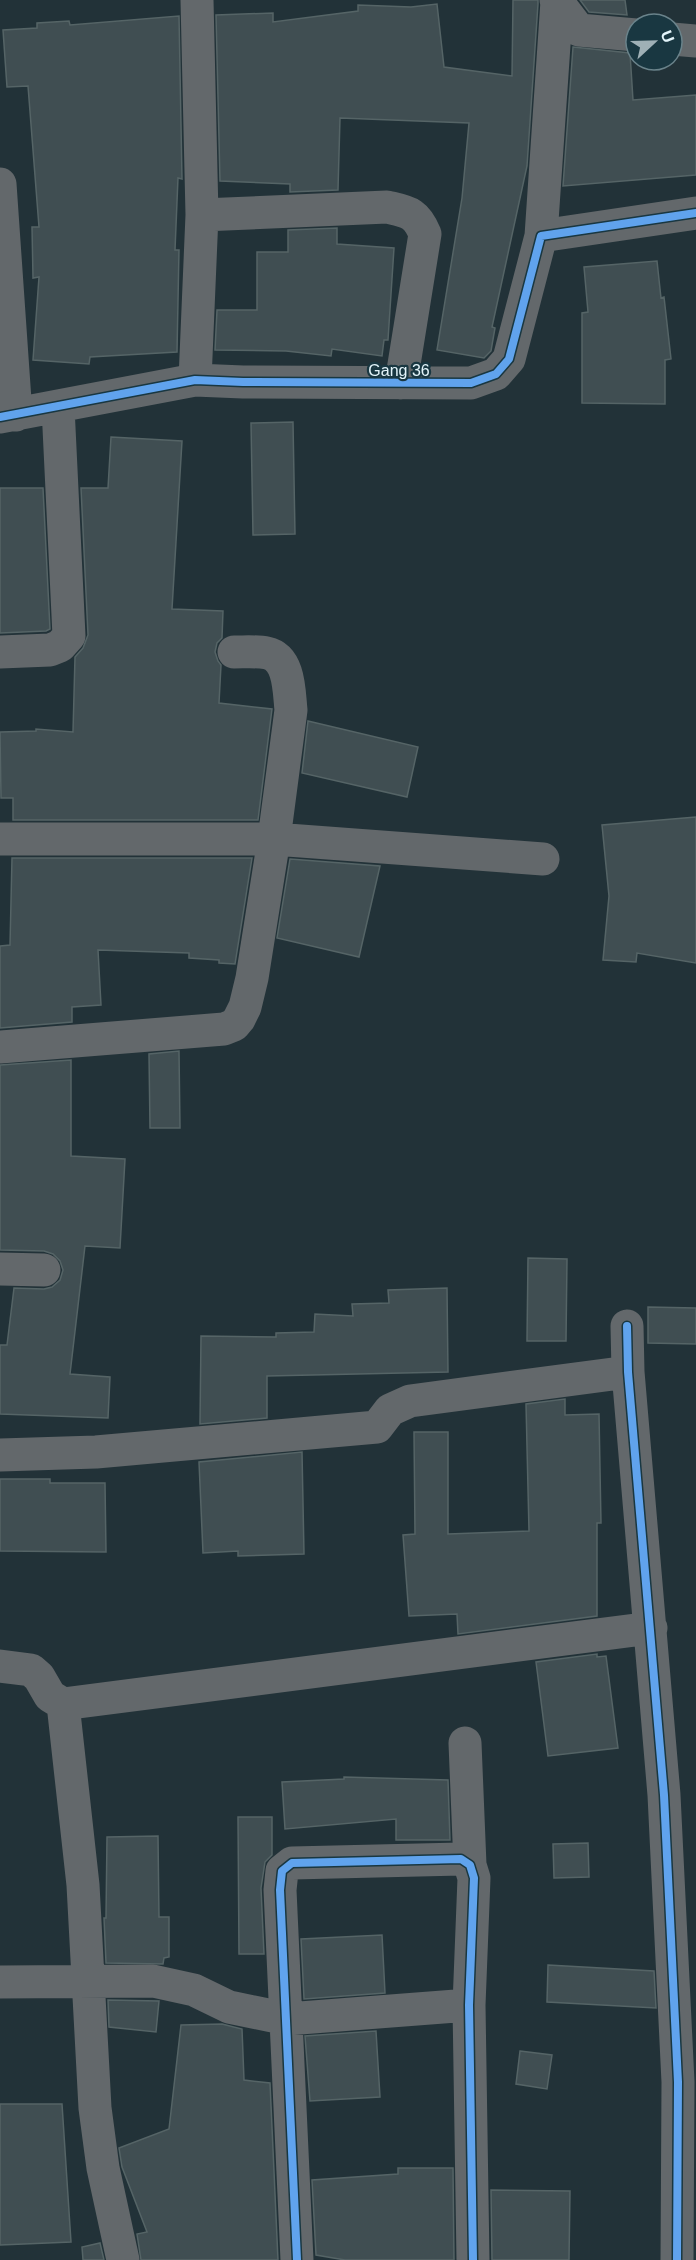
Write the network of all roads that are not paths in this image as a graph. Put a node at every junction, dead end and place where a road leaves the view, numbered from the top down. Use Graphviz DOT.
graph roads {
  1 [pos="197,0"];
  2 [pos="556,1"];
  3 [pos="624,34"];
  4 [pos="0,184"];
  5 [pos="696,213"];
  6 [pos="202,215"];
  7 [pos="542,236"];
  8 [pos="195,380"];
  9 [pos="401,383"];
  10 [pos="57,407"];
  11 [pos="8,416"];
  12 [pos="0,652"];
  13 [pos="234,652"];
  14 [pos="0,839"];
  15 [pos="274,839"];
  16 [pos="543,859"];
  17 [pos="0,1047"];
  18 [pos="0,1269"];
  19 [pos="44,1270"];
  20 [pos="627,1326"];
  21 [pos="628,1372"];
  22 [pos="0,1455"];
  23 [pos="651,1628"];
  24 [pos="0,1666"];
  25 [pos="63,1704"];
  26 [pos="465,1743"];
  27 [pos="470,1865"];
  28 [pos="0,1982"];
  29 [pos="88,1983"];
  30 [pos="469,2005"];
  31 [pos="287,2019"];
  32 [pos="687,2081"];
  33 [pos="123,2260"];
  34 [pos="297,2260"];
  35 [pos="473,2260"];
  36 [pos="677,2260"];
  1 -- 6 [label="street"];
  2 -- 3 [label="street"];
  2 -- 7 [label="street, Gang 36"];
  4 -- 11 [label="street"];
  5 -- 7 [label="street"];
  6 -- 8 [label="street"];
  6 -- 9 [label="street"];
  7 -- 9 [label="street, Gang 36"];
  8 -- 9 [label="street, Gang 36"];
  8 -- 10 [label="street, Gang 36"];
  10 -- 11 [label="street, Gang 36"];
  10 -- 12 [label="street"];
  13 -- 15 [label="street"];
  14 -- 15 [label="street"];
  15 -- 16 [label="street"];
  15 -- 17 [label="street"];
  18 -- 19 [label="street"];
  20 -- 21 [label="street"];
  21 -- 22 [label="street"];
  21 -- 23 [label="street"];
  23 -- 25 [label="street"];
  23 -- 32 [label="street"];
  24 -- 25 [label="street"];
  25 -- 29 [label="street"];
  26 -- 27 [label="street"];
  27 -- 30 [label="street"];
  27 -- 31 [label="street"];
  28 -- 29 [label="street"];
  29 -- 31 [label="street"];
  29 -- 33 [label="street"];
  30 -- 31 [label="street"];
  30 -- 35 [label="street"];
  31 -- 34 [label="street"];
  32 -- 36 [label="street"];
}
